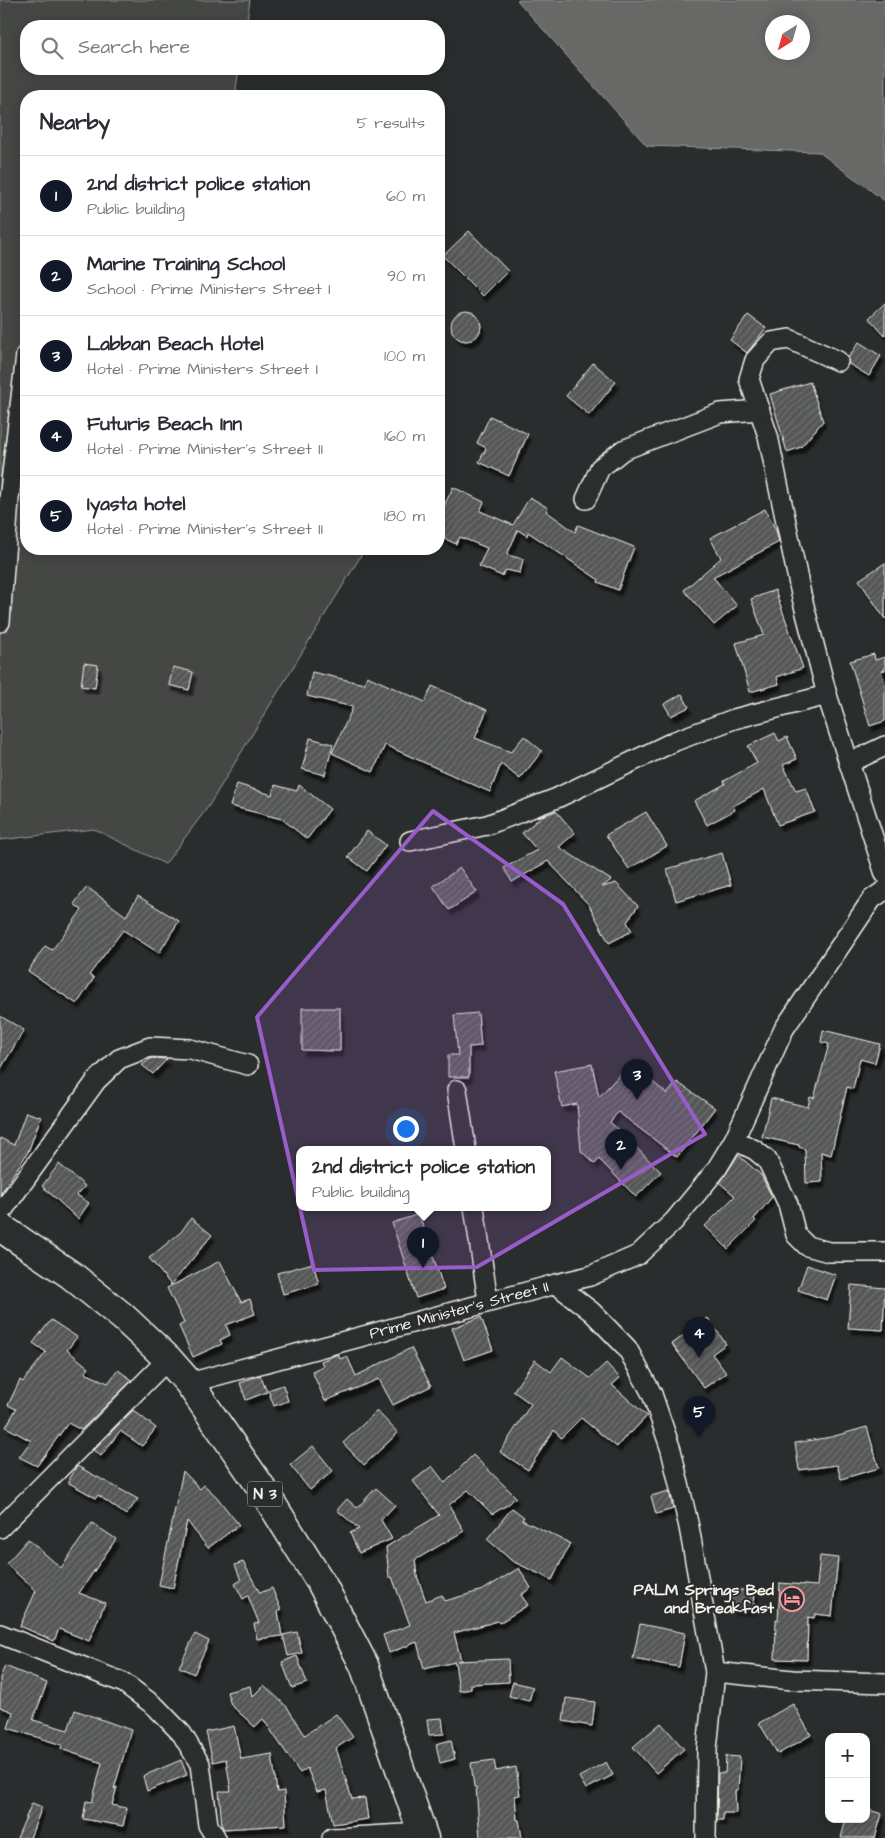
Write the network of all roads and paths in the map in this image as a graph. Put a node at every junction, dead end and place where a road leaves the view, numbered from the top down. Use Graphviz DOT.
graph roads {
  1 [pos="838,361"];
  2 [pos="20,406"];
  3 [pos="760,410"];
  4 [pos="586,499"];
  5 [pos="0,622"];
  6 [pos="827,695"];
  7 [pos="885,746"];
  8 [pos="849,763"];
  9 [pos="410,841"];
  10 [pos="885,874"];
  11 [pos="885,890"];
  12 [pos="248,1065"];
  13 [pos="457,1090"];
  14 [pos="734,1140"];
  15 [pos="466,1146"];
  16 [pos="475,1211"];
  17 [pos="0,1214"];
  18 [pos="0,1227"];
  19 [pos="885,1252"];
  20 [pos="556,1284"];
  21 [pos="488,1301"];
  22 [pos="168,1359"];
  23 [pos="189,1383"];
  24 [pos="0,1528"];
  25 [pos="0,1634"];
  26 [pos="715,1672"];
  27 [pos="885,1683"];
  28 [pos="423,1835"];
  29 [pos="216,1838"];
  30 [pos="332,1838"];
  31 [pos="706,1838"];
  1 -- 3 [label="street"];
  2 -- 5 [label="street"];
  3 -- 4 [label="street"];
  3 -- 6 [label="street"];
  6 -- 8 [label="street"];
  6 -- 9 [label="street"];
  7 -- 8 [label="street"];
  8 -- 10 [label="street"];
  11 -- 14 [label="street"];
  12 -- 17 [label="street"];
  13 -- 15 [label="street"];
  14 -- 19 [label="street"];
  14 -- 20 [label="street"];
  16 -- 21 [label="street"];
  18 -- 22 [label="highway, N 3"];
  20 -- 21 [label="street, Prime Minister's Street II"];
  20 -- 26 [label="street, Prime Minister's Street II"];
  21 -- 23 [label="street, Prime Minister's Street II"];
  22 -- 23 [label="highway, N 3"];
  22 -- 24 [label="street"];
  23 -- 28 [label="highway, N 3"];
  25 -- 29 [label="street"];
  26 -- 27 [label="street"];
  26 -- 31 [label="street, Prime Minister's Street II"];
  28 -- 30 [label="street"];
}
